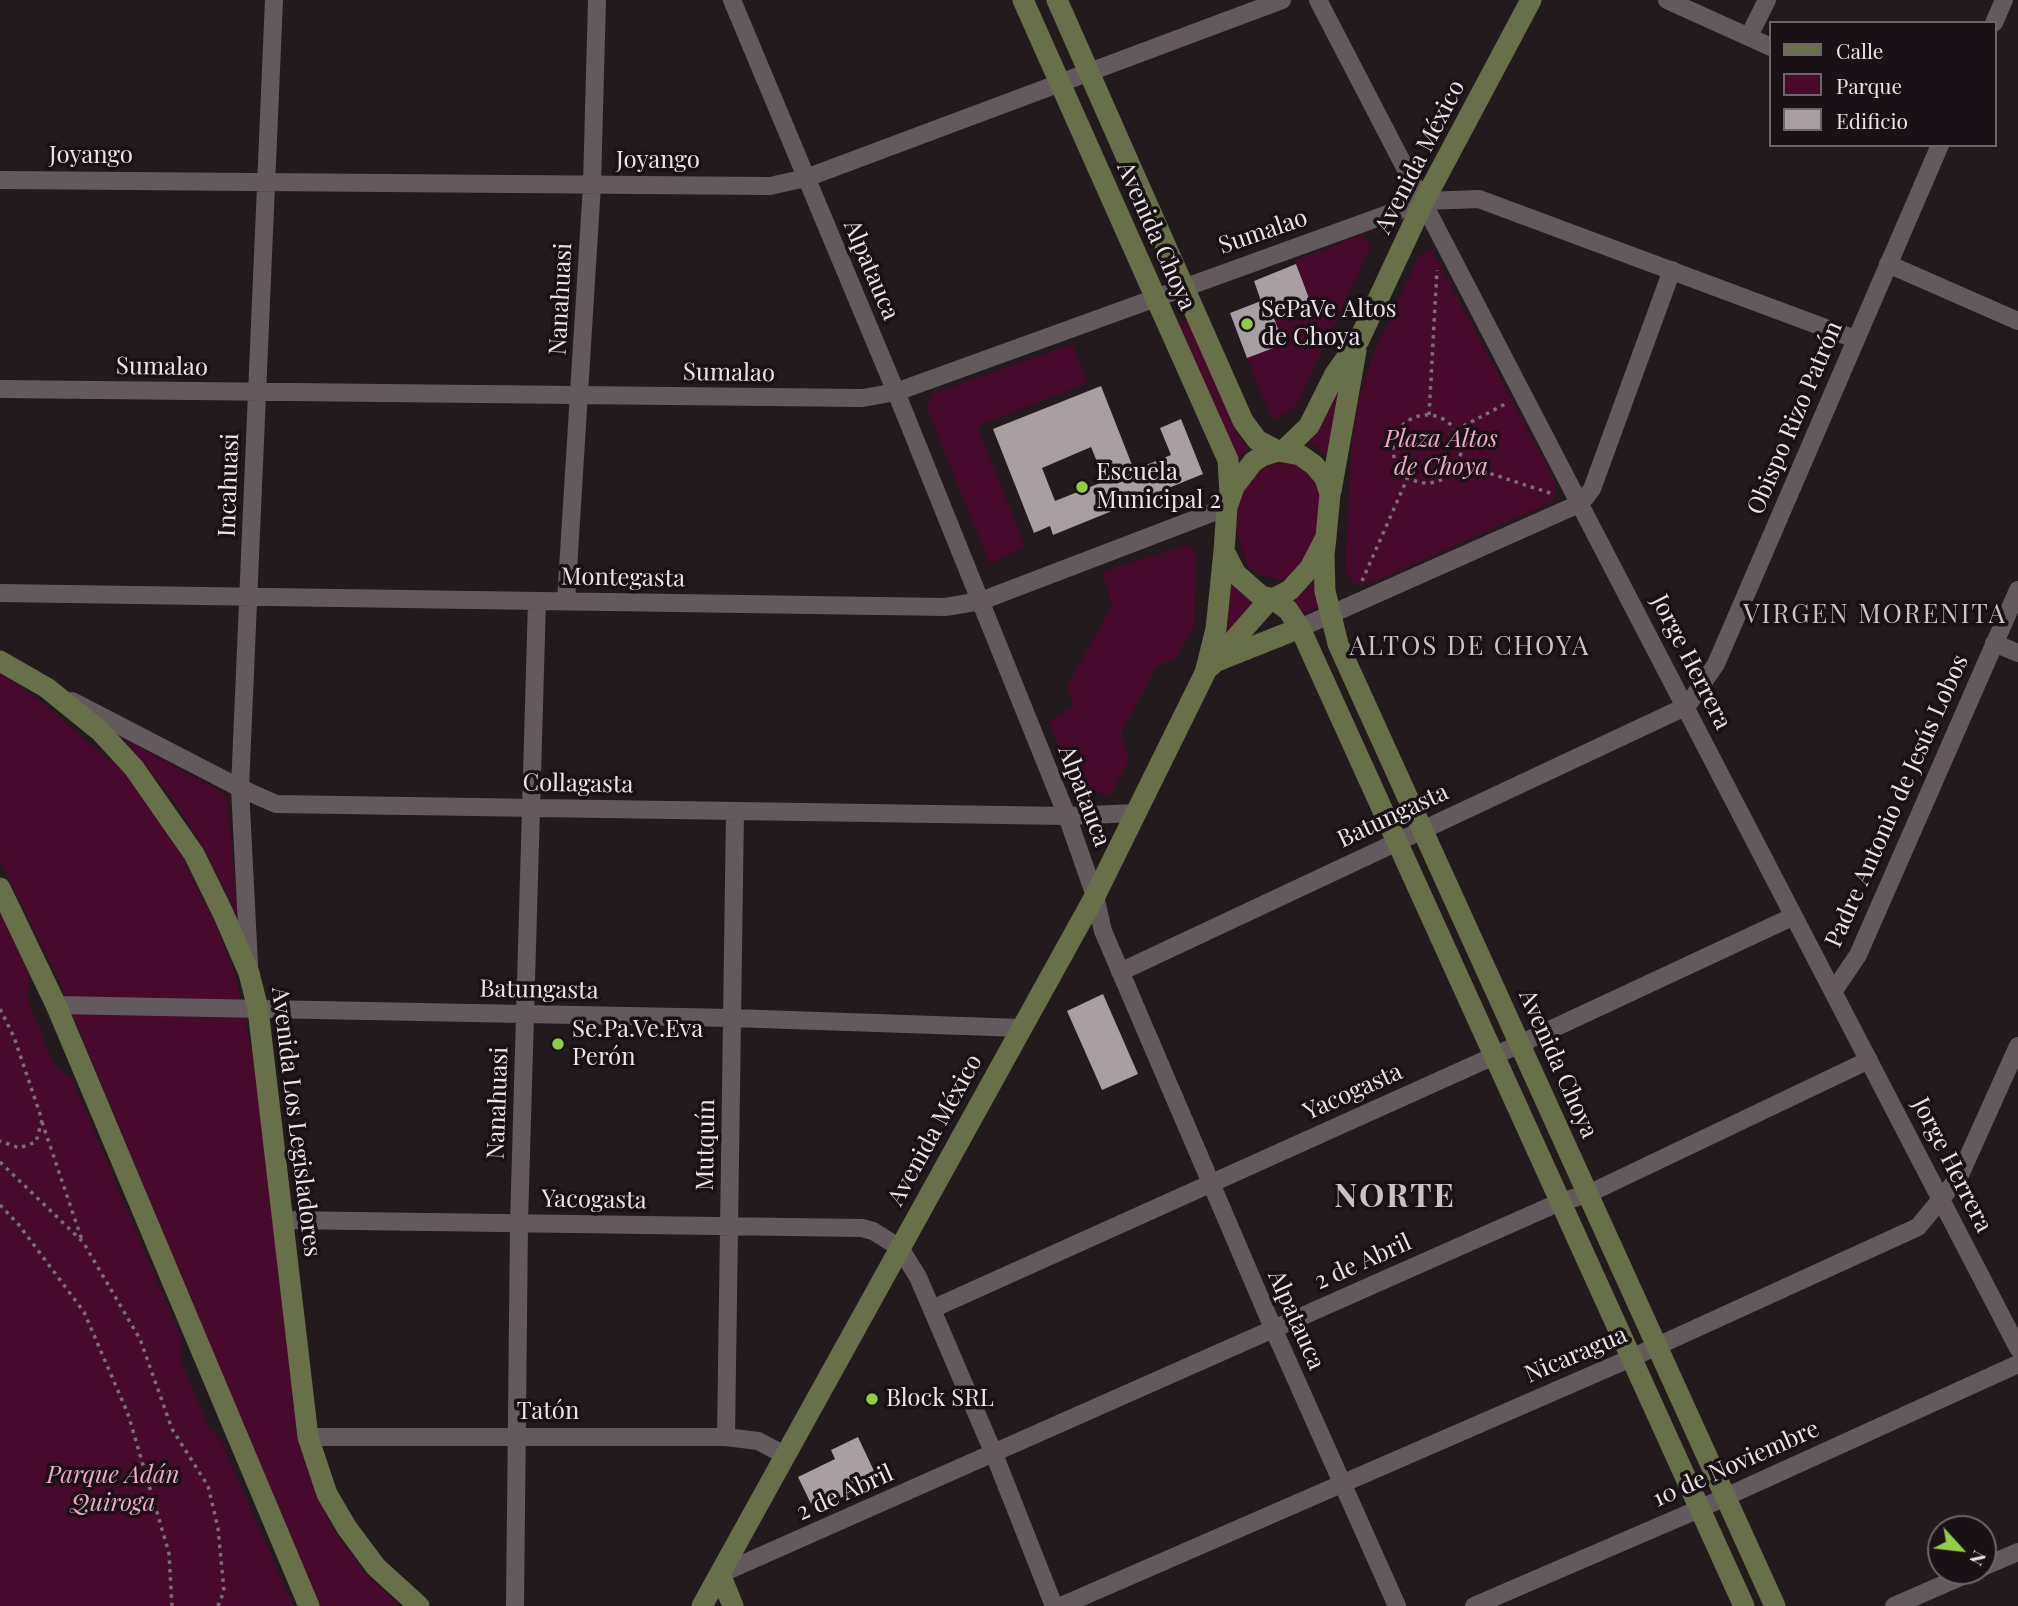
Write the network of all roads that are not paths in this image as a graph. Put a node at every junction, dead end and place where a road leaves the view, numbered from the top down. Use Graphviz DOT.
graph roads {
  1 [pos="274,0"];
  2 [pos="597,0"];
  3 [pos="732,0"];
  4 [pos="1023,0"];
  5 [pos="1057,0"];
  6 [pos="1282,0"];
  7 [pos="1318,0"];
  8 [pos="1531,0"];
  9 [pos="1667,0"];
  10 [pos="1767,0"];
  11 [pos="2004,0"];
  12 [pos="1995,21"];
  13 [pos="1749,36"];
  14 [pos="1770,46"];
  15 [pos="1089,74"];
  16 [pos="1060,85"];
  17 [pos="1939,147"];
  18 [pos="806,178"];
  19 [pos="0,180"];
  20 [pos="266,182"];
  21 [pos="592,185"];
  22 [pos="1424,201"];
  23 [pos="1888,264"];
  24 [pos="1672,270"];
  25 [pos="1184,286"];
  26 [pos="1155,297"];
  27 [pos="2018,321"];
  28 [pos="1855,339"];
  29 [pos="1359,340"];
  30 [pos="0,389"];
  31 [pos="257,392"];
  32 [pos="896,392"];
  33 [pos="580,396"];
  34 [pos="1280,451"];
  35 [pos="1330,494"];
  36 [pos="1229,501"];
  37 [pos="1581,503"];
  38 [pos="1326,537"];
  39 [pos="1224,551"];
  40 [pos="2018,590"];
  41 [pos="0,593"];
  42 [pos="249,597"];
  43 [pos="1272,599"];
  44 [pos="537,601"];
  45 [pos="566,601"];
  46 [pos="981,601"];
  47 [pos="1330,615"];
  48 [pos="1300,628"];
  49 [pos="1994,643"];
  50 [pos="2018,653"];
  51 [pos="0,661"];
  52 [pos="1210,667"];
  53 [pos="47,688"];
  54 [pos="1687,706"];
  55 [pos="240,788"];
  56 [pos="531,808"];
  57 [pos="735,811"];
  58 [pos="1136,813"];
  59 [pos="1067,816"];
  60 [pos="1422,830"];
  61 [pos="1396,841"];
  62 [pos="0,888"];
  63 [pos="1095,896"];
  64 [pos="1792,917"];
  65 [pos="1120,972"];
  66 [pos="249,973"];
  67 [pos="1833,992"];
  68 [pos="56,1005"];
  69 [pos="258,1009"];
  70 [pos="524,1014"];
  71 [pos="732,1018"];
  72 [pos="1021,1028"];
  73 [pos="1520,1044"];
  74 [pos="2018,1046"];
  75 [pos="1494,1056"];
  76 [pos="1870,1060"];
  77 [pos="1210,1182"];
  78 [pos="1588,1194"];
  79 [pos="1943,1199"];
  80 [pos="1560,1202"];
  81 [pos="283,1220"];
  82 [pos="519,1223"];
  83 [pos="729,1226"];
  84 [pos="900,1248"];
  85 [pos="932,1309"];
  86 [pos="1273,1328"];
  87 [pos="1657,1346"];
  88 [pos="2018,1348"];
  89 [pos="1631,1358"];
  90 [pos="2018,1364"];
  91 [pos="307,1437"];
  92 [pos="517,1437"];
  93 [pos="726,1437"];
  94 [pos="994,1454"];
  95 [pos="785,1455"];
  96 [pos="1342,1483"];
  97 [pos="1725,1496"];
  98 [pos="1699,1508"];
  99 [pos="2018,1552"];
  100 [pos="1997,1561"];
  101 [pos="720,1574"];
  102 [pos="1942,1585"];
  103 [pos="309,1606"];
  104 [pos="419,1606"];
  105 [pos="515,1606"];
  106 [pos="702,1606"];
  107 [pos="733,1606"];
  108 [pos="1054,1606"];
  109 [pos="1061,1606"];
  110 [pos="1397,1606"];
  111 [pos="1474,1606"];
  112 [pos="1744,1606"];
  113 [pos="1775,1606"];
  114 [pos="1894,1606"];
  1 -- 20 [label="street, Incahuasi"];
  2 -- 21 [label="street, Nanahuasi"];
  3 -- 18 [label="street, Alpatauca"];
  4 -- 16 [label="main road, Avenida Choya"];
  5 -- 15 [label="main road, Avenida Choya"];
  6 -- 15 [label="street, Joyango"];
  7 -- 22 [label="street, Jorge Herrera"];
  8 -- 22 [label="main road, Avenida México"];
  9 -- 13 [label="street"];
  10 -- 13 [label="street"];
  11 -- 12 [label="street"];
  13 -- 14 [label="street"];
  15 -- 16 [label="street, Joyango"];
  15 -- 25 [label="main road, Avenida Choya"];
  16 -- 18 [label="street, Joyango"];
  16 -- 26 [label="main road, Avenida Choya"];
  17 -- 23 [label="street, Obispo Rizo Patrón"];
  18 -- 21 [label="street, Joyango"];
  18 -- 32 [label="street, Alpatauca"];
  19 -- 20 [label="street, Joyango"];
  20 -- 21 [label="street, Joyango"];
  20 -- 31 [label="street, Incahuasi"];
  21 -- 33 [label="street, Nanahuasi"];
  22 -- 24 [label="street, Sumalao"];
  22 -- 25 [label="street, Sumalao"];
  22 -- 29 [label="main road, Avenida México"];
  22 -- 37 [label="street, Jorge Herrera"];
  23 -- 27 [label="street"];
  23 -- 28 [label="street, Obispo Rizo Patrón"];
  24 -- 28 [label="street, Sumalao"];
  24 -- 37 [label="street"];
  25 -- 26 [label="street, Sumalao"];
  25 -- 34 [label="main road, Avenida Choya"];
  26 -- 32 [label="street, Sumalao"];
  26 -- 36 [label="main road, Avenida Choya"];
  28 -- 54 [label="street, Obispo Rizo Patrón"];
  29 -- 34 [label="main road, Avenida México"];
  29 -- 35 [label="main road, Avenida México"];
  30 -- 31 [label="street, Sumalao"];
  31 -- 33 [label="street, Sumalao"];
  31 -- 42 [label="street, Incahuasi"];
  32 -- 33 [label="street, Sumalao"];
  32 -- 46 [label="street, Alpatauca"];
  33 -- 45 [label="street, Nanahuasi"];
  34 -- 35 [label="main road"];
  34 -- 36 [label="main road"];
  35 -- 38 [label="main road"];
  36 -- 39 [label="main road"];
  36 -- 46 [label="street, Montegasta"];
  37 -- 47 [label="street"];
  37 -- 54 [label="street, Jorge Herrera"];
  38 -- 43 [label="main road"];
  38 -- 47 [label="main road, Avenida Choya"];
  39 -- 43 [label="main road"];
  39 -- 52 [label="main road, Avenida México"];
  40 -- 49 [label="street, Padre Antonio de Jesús Lobos"];
  41 -- 42 [label="street, Montegasta"];
  42 -- 44 [label="street, Montegasta"];
  42 -- 55 [label="street, Incahuasi"];
  43 -- 48 [label="main road"];
  43 -- 52 [label="main road, Avenida México"];
  44 -- 45 [label="street, Montegasta"];
  44 -- 56 [label="street, Nanahuasi"];
  45 -- 46 [label="street, Montegasta"];
  46 -- 59 [label="street, Alpatauca"];
  47 -- 48 [label="street"];
  47 -- 60 [label="main road, Avenida Choya"];
  48 -- 52 [label="main road"];
  48 -- 61 [label="main road"];
  49 -- 50 [label="street"];
  49 -- 67 [label="street, Padre Antonio de Jesús Lobos"];
  51 -- 53 [label="main road, Avenida Los Legisladores"];
  52 -- 58 [label="main road, Avenida México"];
  53 -- 55 [label="street, Collagasta"];
  53 -- 66 [label="main road, Avenida Los Legisladores"];
  54 -- 60 [label="street, Batungasta"];
  54 -- 64 [label="street, Jorge Herrera"];
  55 -- 56 [label="street, Collagasta"];
  55 -- 66 [label="street, Incahuasi"];
  56 -- 57 [label="street, Collagasta"];
  56 -- 70 [label="street, Nanahuasi"];
  57 -- 59 [label="street, Collagasta"];
  57 -- 71 [label="street, Mutquín"];
  58 -- 59 [label="street, Collagasta"];
  58 -- 63 [label="main road, Avenida México"];
  59 -- 63 [label="street, Alpatauca"];
  60 -- 61 [label="street, Batungasta"];
  60 -- 73 [label="main road, Avenida Choya"];
  61 -- 65 [label="street, Batungasta"];
  61 -- 75 [label="main road"];
  62 -- 68 [label="main road"];
  63 -- 65 [label="street, Alpatauca"];
  63 -- 72 [label="main road, Avenida México"];
  64 -- 67 [label="street, Jorge Herrera"];
  64 -- 73 [label="street, Yacogasta"];
  65 -- 77 [label="street, Alpatauca"];
  66 -- 69 [label="main road, Avenida Los Legisladores"];
  67 -- 76 [label="street, Jorge Herrera"];
  68 -- 69 [label="street, Batungasta"];
  68 -- 103 [label="main road"];
  69 -- 70 [label="street, Batungasta"];
  69 -- 81 [label="main road, Avenida Los Legisladores"];
  70 -- 71 [label="street, Batungasta"];
  70 -- 82 [label="street, Nanahuasi"];
  71 -- 72 [label="street, Batungasta"];
  71 -- 83 [label="street, Mutquín"];
  72 -- 84 [label="main road, Avenida México"];
  73 -- 75 [label="street, Yacogasta"];
  73 -- 78 [label="main road, Avenida Choya"];
  74 -- 79 [label="street, Nicaragua"];
  75 -- 77 [label="street, Yacogasta"];
  75 -- 80 [label="main road"];
  76 -- 78 [label="street, 2 de Abril"];
  76 -- 79 [label="street, Jorge Herrera"];
  77 -- 85 [label="street, Yacogasta"];
  77 -- 86 [label="street, Alpatauca"];
  78 -- 80 [label="street, 2 de Abril"];
  78 -- 87 [label="main road, Avenida Choya"];
  79 -- 87 [label="street, Nicaragua"];
  79 -- 88 [label="street, Jorge Herrera"];
  80 -- 86 [label="street, 2 de Abril"];
  80 -- 89 [label="main road"];
  81 -- 82 [label="street, Yacogasta"];
  81 -- 91 [label="main road, Avenida Los Legisladores"];
  82 -- 83 [label="street, Yacogasta"];
  82 -- 92 [label="street, Nanahuasi"];
  83 -- 84 [label="street, Yacogasta"];
  83 -- 93 [label="street, Mutquín"];
  84 -- 85 [label="street"];
  84 -- 95 [label="main road, Avenida México"];
  85 -- 94 [label="street"];
  86 -- 94 [label="street, 2 de Abril"];
  86 -- 96 [label="street, Alpatauca"];
  87 -- 89 [label="street, Nicaragua"];
  87 -- 97 [label="main road, Avenida Choya"];
  89 -- 96 [label="street, Nicaragua"];
  89 -- 98 [label="main road"];
  90 -- 97 [label="street, 10 de Noviembre"];
  91 -- 92 [label="street, Tatón"];
  91 -- 104 [label="main road, Avenida Los Legisladores"];
  92 -- 93 [label="street, Tatón"];
  92 -- 105 [label="street, Nanahuasi"];
  93 -- 95 [label="street, Tatón"];
  94 -- 101 [label="street, 2 de Abril"];
  94 -- 108 [label="street"];
  95 -- 101 [label="main road, Avenida México"];
  96 -- 109 [label="street, Nicaragua"];
  96 -- 110 [label="street, Alpatauca"];
  97 -- 98 [label="street, 10 de Noviembre"];
  97 -- 113 [label="main road, Avenida Choya"];
  98 -- 111 [label="street, 10 de Noviembre"];
  98 -- 112 [label="main road"];
  99 -- 100 [label="street"];
  101 -- 106 [label="main road, Avenida México"];
  101 -- 107 [label="main road"];
  102 -- 114 [label="street"];
}
